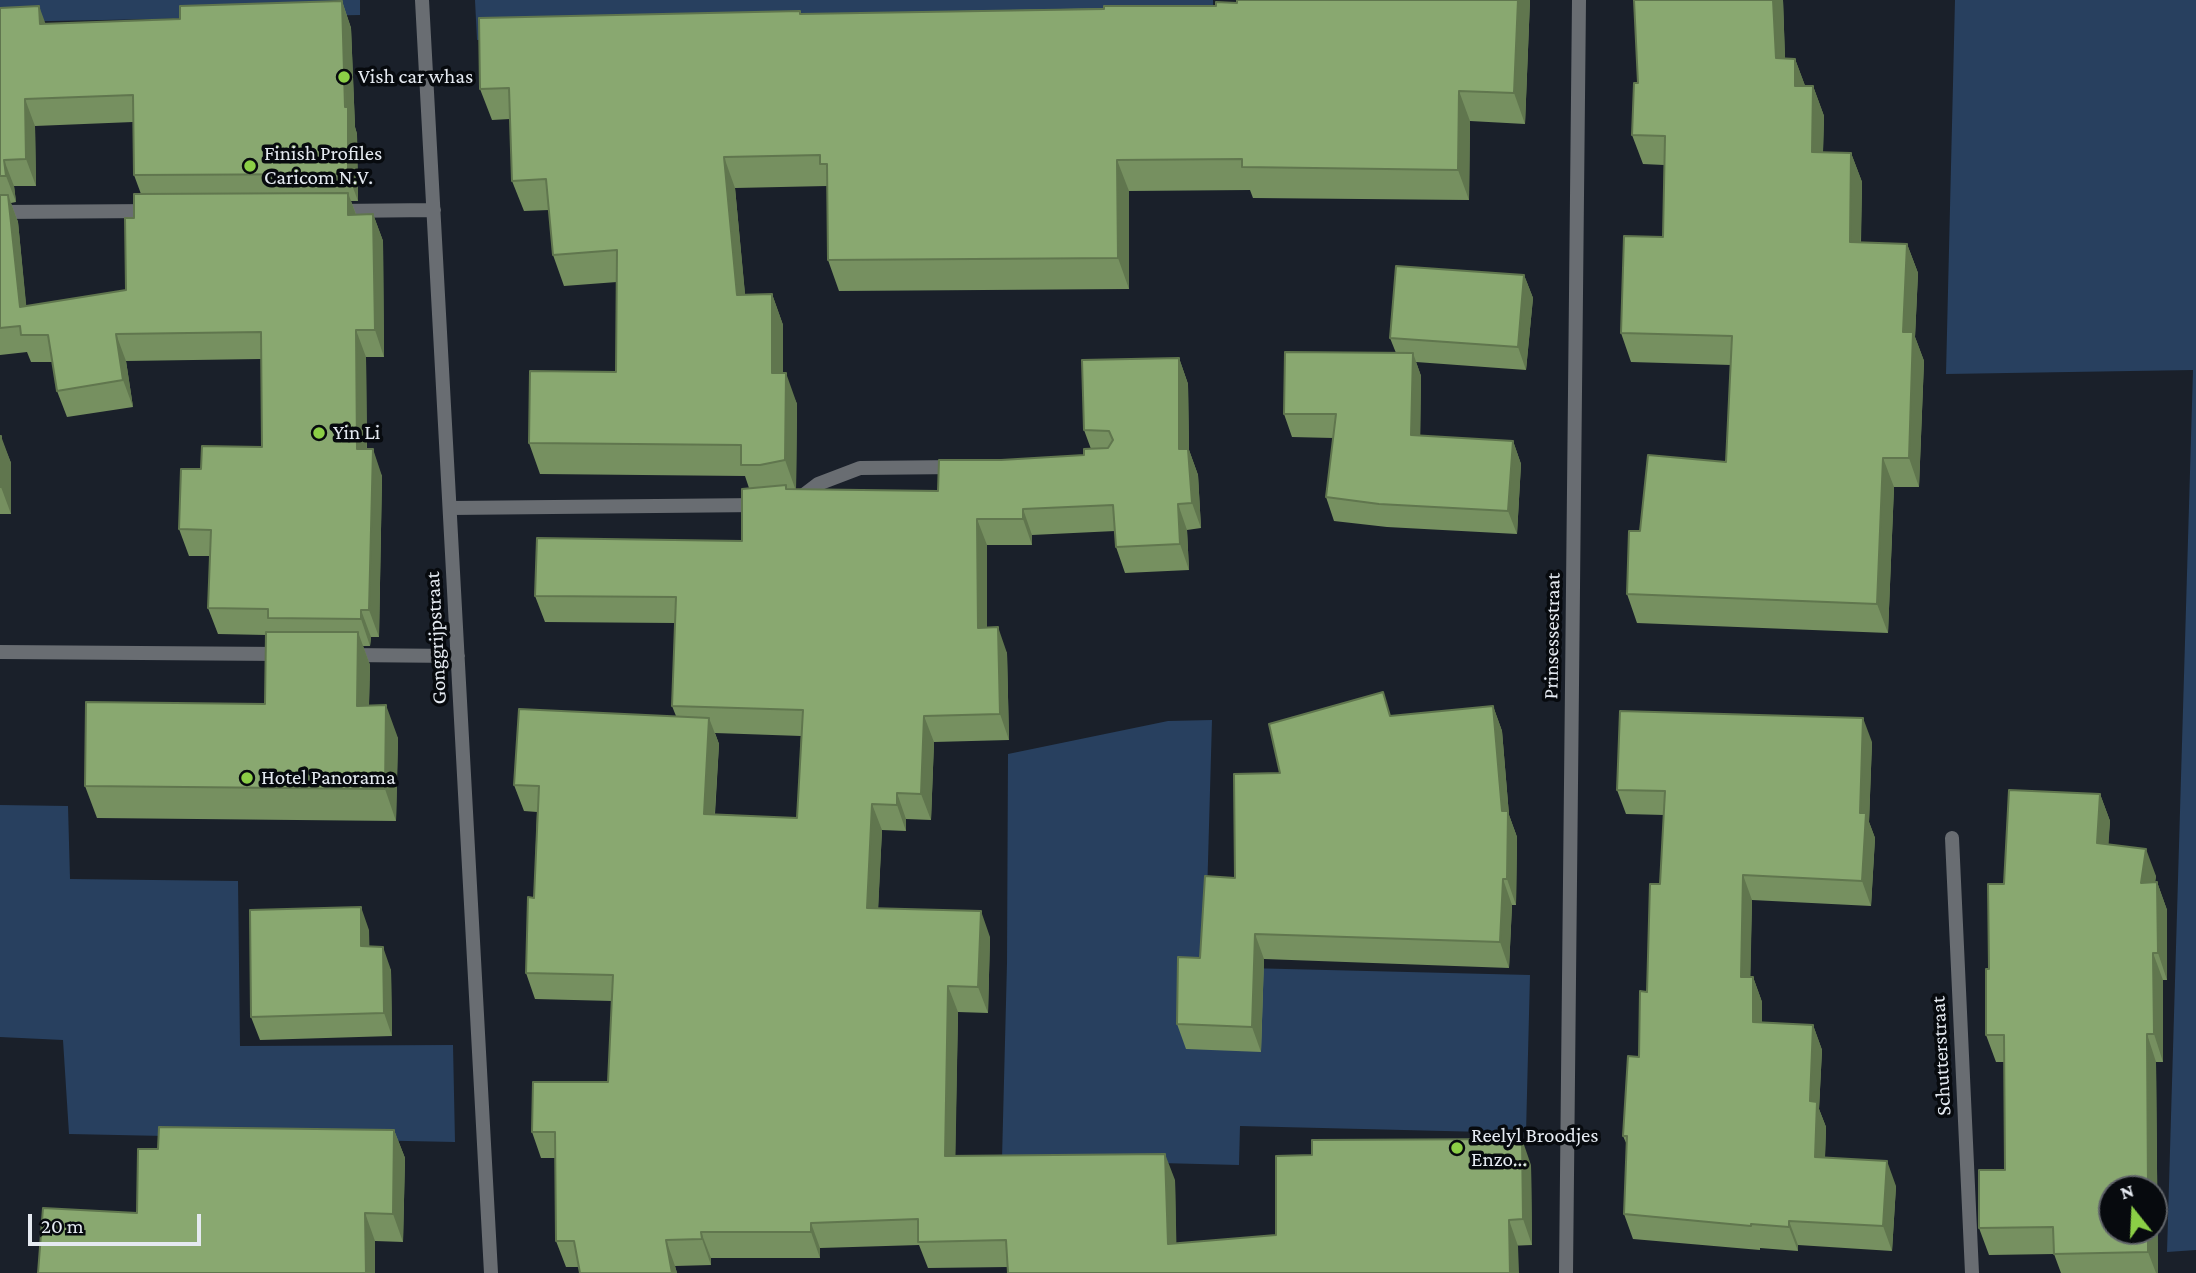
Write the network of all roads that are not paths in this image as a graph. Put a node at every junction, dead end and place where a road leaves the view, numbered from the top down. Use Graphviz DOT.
graph roads {
  1 [pos="422,0"];
  2 [pos="1579,0"];
  3 [pos="434,210"];
  4 [pos="168,211"];
  5 [pos="322,211"];
  6 [pos="0,212"];
  7 [pos="975,466"];
  8 [pos="450,509"];
  9 [pos="0,652"];
  10 [pos="292,654"];
  11 [pos="333,655"];
  12 [pos="458,656"];
  13 [pos="1952,838"];
  14 [pos="491,1273"];
  15 [pos="1566,1273"];
  16 [pos="1972,1273"];
  1 -- 3 [label="street, Gonggrijpstraat"];
  2 -- 15 [label="street, Prinsessestraat"];
  3 -- 5 [label="street"];
  3 -- 8 [label="street, Gonggrijpstraat"];
  4 -- 6 [label="street"];
  7 -- 8 [label="street"];
  8 -- 12 [label="street, Gonggrijpstraat"];
  9 -- 10 [label="street"];
  11 -- 12 [label="street"];
  12 -- 14 [label="street, Gonggrijpstraat"];
  13 -- 16 [label="street, Schutterstraat"];
}
